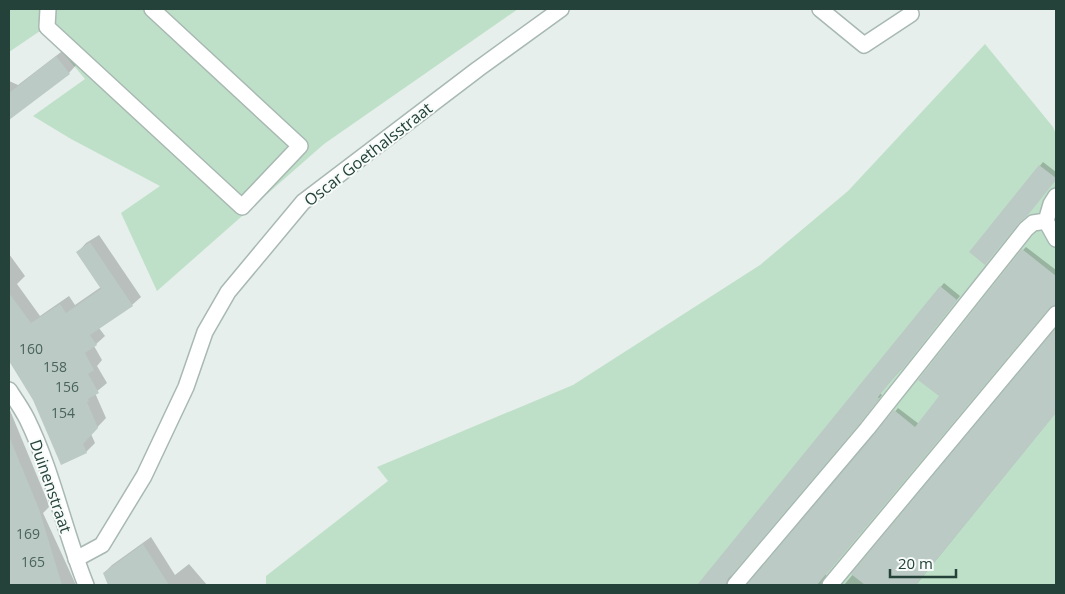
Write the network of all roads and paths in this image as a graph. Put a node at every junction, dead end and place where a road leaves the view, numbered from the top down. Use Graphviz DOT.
graph roads {
  1 [pos="48,9"];
  2 [pos="152,9"];
  3 [pos="561,9"];
  4 [pos="820,9"];
  5 [pos="911,14"];
  6 [pos="1056,196"];
  7 [pos="1046,221"];
  8 [pos="1056,239"];
  9 [pos="1056,314"];
  10 [pos="9,390"];
  11 [pos="76,559"];
  12 [pos="86,585"];
  13 [pos="735,585"];
  14 [pos="830,585"];
  1 -- 2 [label="street"];
  3 -- 11 [label="street, Oscar Goethalsstraat"];
  4 -- 5 [label="street"];
  6 -- 7 [label="street"];
  7 -- 8 [label="street"];
  7 -- 13 [label="street"];
  9 -- 14 [label="street"];
  10 -- 11 [label="street, Duinenstraat"];
  11 -- 12 [label="street, Duinenstraat"];
}
